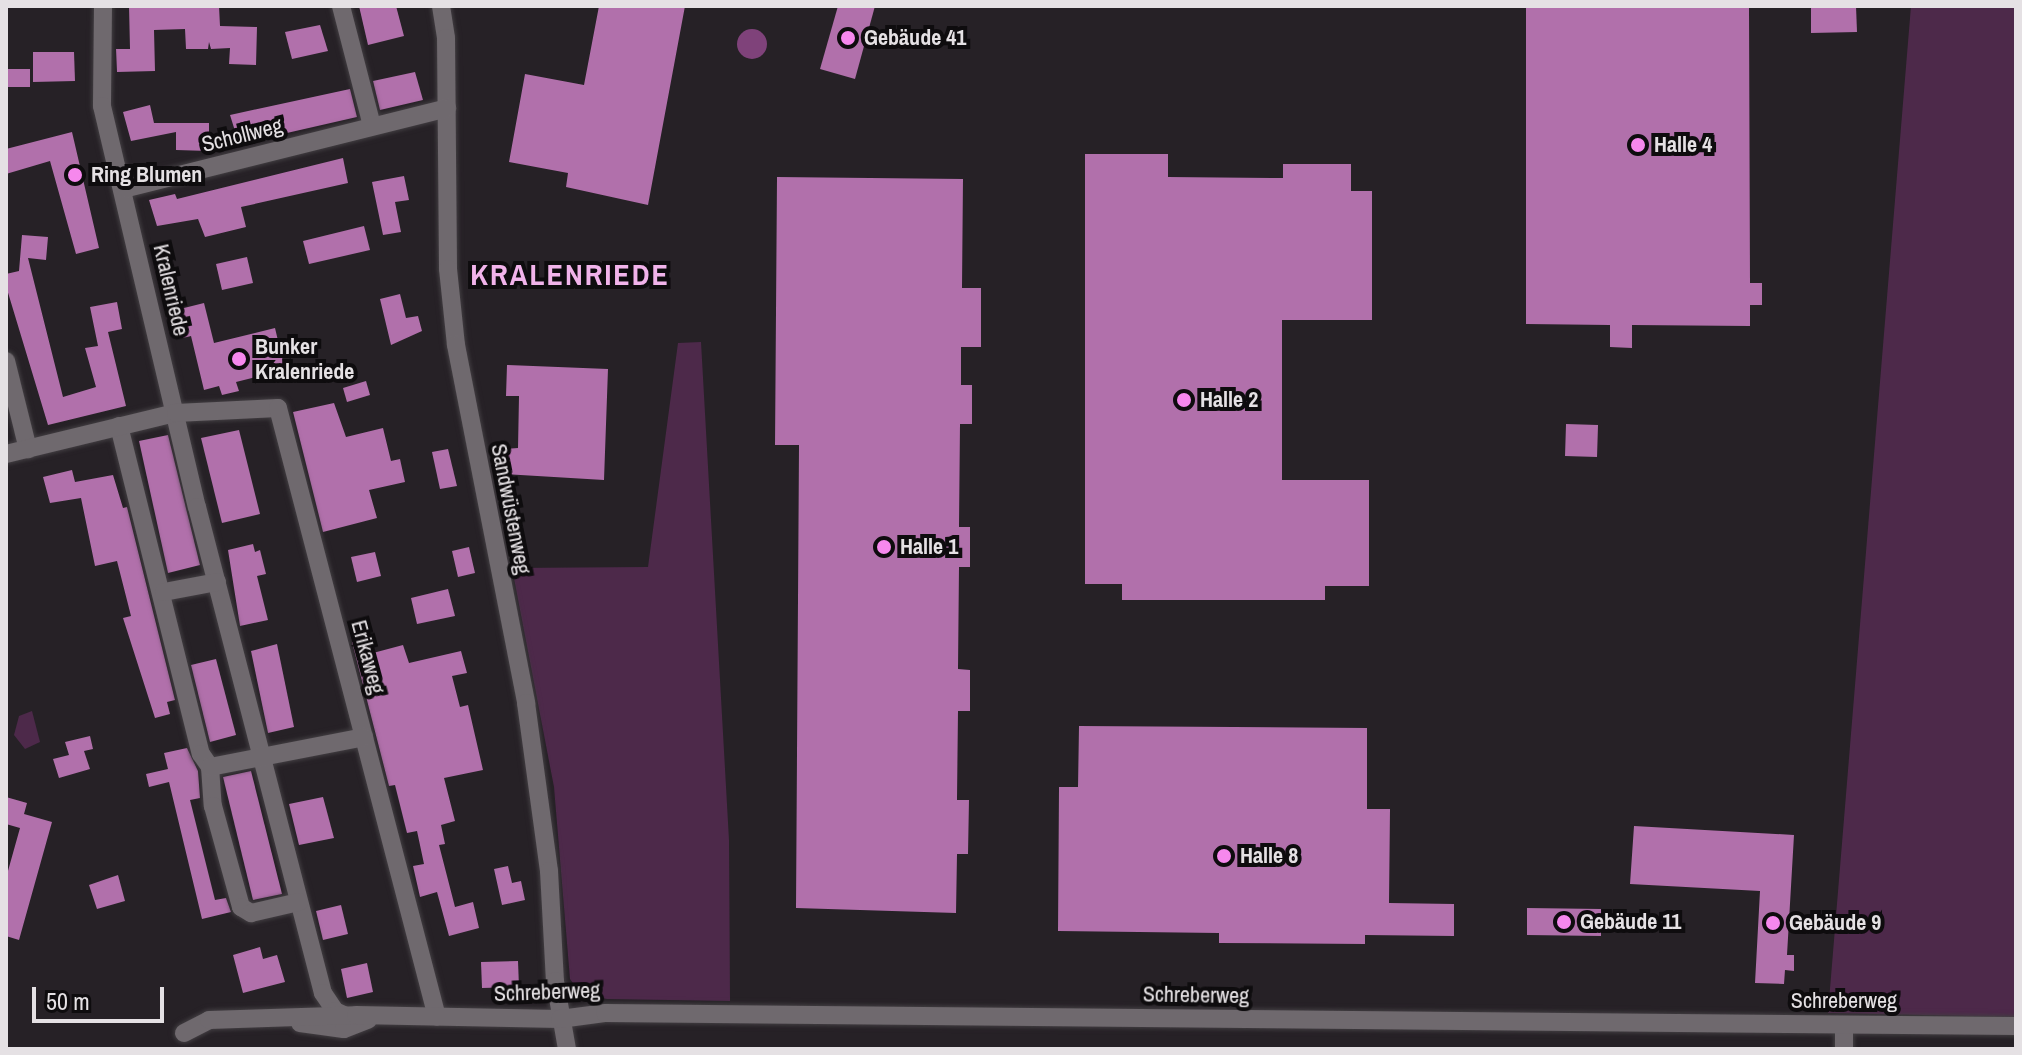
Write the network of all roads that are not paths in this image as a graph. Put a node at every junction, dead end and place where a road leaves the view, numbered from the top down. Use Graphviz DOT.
graph roads {
  1 [pos="103,6"];
  2 [pos="341,6"];
  3 [pos="441,6"];
  4 [pos="447,108"];
  5 [pos="372,126"];
  6 [pos="123,189"];
  7 [pos="6,361"];
  8 [pos="176,413"];
  9 [pos="119,426"];
  10 [pos="28,449"];
  11 [pos="6,454"];
  12 [pos="217,582"];
  13 [pos="164,592"];
  14 [pos="364,737"];
  15 [pos="263,758"];
  16 [pos="210,767"];
  17 [pos="299,902"];
  18 [pos="346,1016"];
  19 [pos="377,1016"];
  20 [pos="437,1017"];
  21 [pos="560,1019"];
  22 [pos="285,1020"];
  23 [pos="1844,1026"];
  24 [pos="2016,1026"];
  25 [pos="184,1033"];
  26 [pos="555,1049"];
  27 [pos="567,1049"];
  28 [pos="1844,1049"];
  1 -- 6 [label="street, Kralenriede"];
  2 -- 5 [label="street"];
  3 -- 4 [label="street, Sandwüstenweg"];
  4 -- 5 [label="street, Schollweg"];
  4 -- 21 [label="street, Sandwüstenweg"];
  5 -- 6 [label="street, Schollweg"];
  6 -- 8 [label="street, Kralenriede"];
  7 -- 10 [label="street"];
  8 -- 9 [label="street"];
  8 -- 12 [label="street, Kralenriede"];
  8 -- 14 [label="street, Erikaweg"];
  9 -- 10 [label="street"];
  9 -- 13 [label="street"];
  10 -- 11 [label="street"];
  12 -- 13 [label="street"];
  12 -- 15 [label="street, Kralenriede"];
  13 -- 16 [label="street"];
  14 -- 15 [label="street"];
  14 -- 20 [label="street, Erikaweg"];
  15 -- 16 [label="street"];
  15 -- 17 [label="street, Kralenriede"];
  16 -- 17 [label="street"];
  17 -- 18 [label="street, Kralenriede"];
  18 -- 19 [label="street, Schreberweg"];
  18 -- 22 [label="street, Schreberweg"];
  19 -- 20 [label="street, Schreberweg"];
  19 -- 22 [label="street, Schreberweg"];
  20 -- 21 [label="street, Schreberweg"];
  21 -- 23 [label="street, Schreberweg"];
  21 -- 26 [label="street"];
  21 -- 27 [label="street"];
  22 -- 25 [label="street, Schreberweg"];
  23 -- 24 [label="street, Schreberweg"];
  23 -- 28 [label="street"];
}
